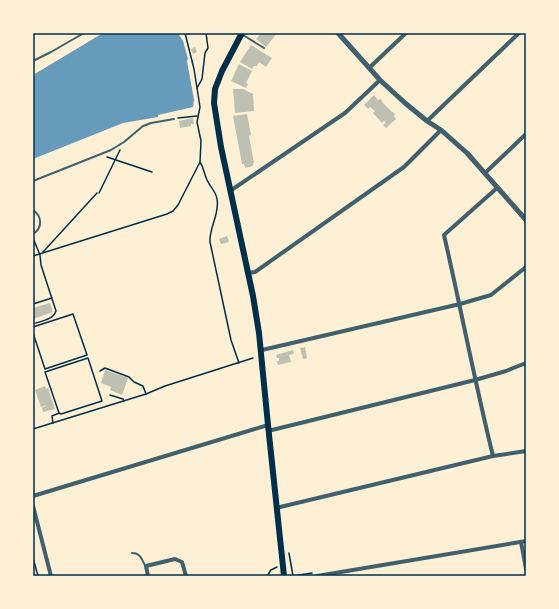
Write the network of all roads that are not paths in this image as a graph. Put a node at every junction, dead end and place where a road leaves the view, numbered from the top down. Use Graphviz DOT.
graph roads {
  1 [pos="84,33"];
  2 [pos="242,33"];
  3 [pos="338,33"];
  4 [pos="406,33"];
  5 [pos="519,33"];
  6 [pos="264,48"];
  7 [pos="33,61"];
  8 [pos="369,68"];
  9 [pos="380,80"];
  10 [pos="174,119"];
  11 [pos="427,121"];
  12 [pos="441,130"];
  13 [pos="526,134"];
  14 [pos="485,174"];
  15 [pos="33,181"];
  16 [pos="497,188"];
  17 [pos="230,191"];
  18 [pos="33,210"];
  19 [pos="526,220"];
  20 [pos="33,234"];
  21 [pos="526,267"];
  22 [pos="248,273"];
  23 [pos="460,304"];
  24 [pos="262,350"];
  25 [pos="526,363"];
  26 [pos="474,380"];
  27 [pos="268,428"];
  28 [pos="526,451"];
  29 [pos="493,456"];
  30 [pos="33,496"];
  31 [pos="33,506"];
  32 [pos="276,508"];
  33 [pos="524,542"];
  34 [pos="132,554"];
  35 [pos="146,566"];
  36 [pos="526,569"];
  37 [pos="51,576"];
  38 [pos="148,576"];
  39 [pos="186,576"];
  40 [pos="284,576"];
  41 [pos="317,576"];
  1 -- 7 [label="lane"];
  2 -- 6 [label="lane"];
  2 -- 17 [label="main road"];
  3 -- 8 [label="street"];
  4 -- 8 [label="street"];
  5 -- 11 [label="street"];
  8 -- 9 [label="street"];
  9 -- 11 [label="street"];
  9 -- 17 [label="street"];
  10 -- 15 [label="lane"];
  11 -- 12 [label="street"];
  12 -- 14 [label="street"];
  12 -- 22 [label="street"];
  13 -- 14 [label="street"];
  14 -- 16 [label="street"];
  16 -- 19 [label="street"];
  16 -- 23 [label="street"];
  17 -- 22 [label="main road"];
  18 -- 20 [label="lane"];
  21 -- 23 [label="street"];
  22 -- 24 [label="main road"];
  23 -- 24 [label="street"];
  23 -- 26 [label="street"];
  24 -- 27 [label="main road"];
  25 -- 26 [label="street"];
  26 -- 27 [label="street"];
  26 -- 29 [label="street"];
  27 -- 30 [label="street"];
  27 -- 32 [label="main road"];
  28 -- 29 [label="street"];
  29 -- 32 [label="street"];
  31 -- 37 [label="street"];
  32 -- 40 [label="main road"];
  33 -- 36 [label="street"];
  33 -- 41 [label="street"];
  34 -- 35 [label="lane"];
  35 -- 38 [label="street"];
  35 -- 39 [label="street"];
}
